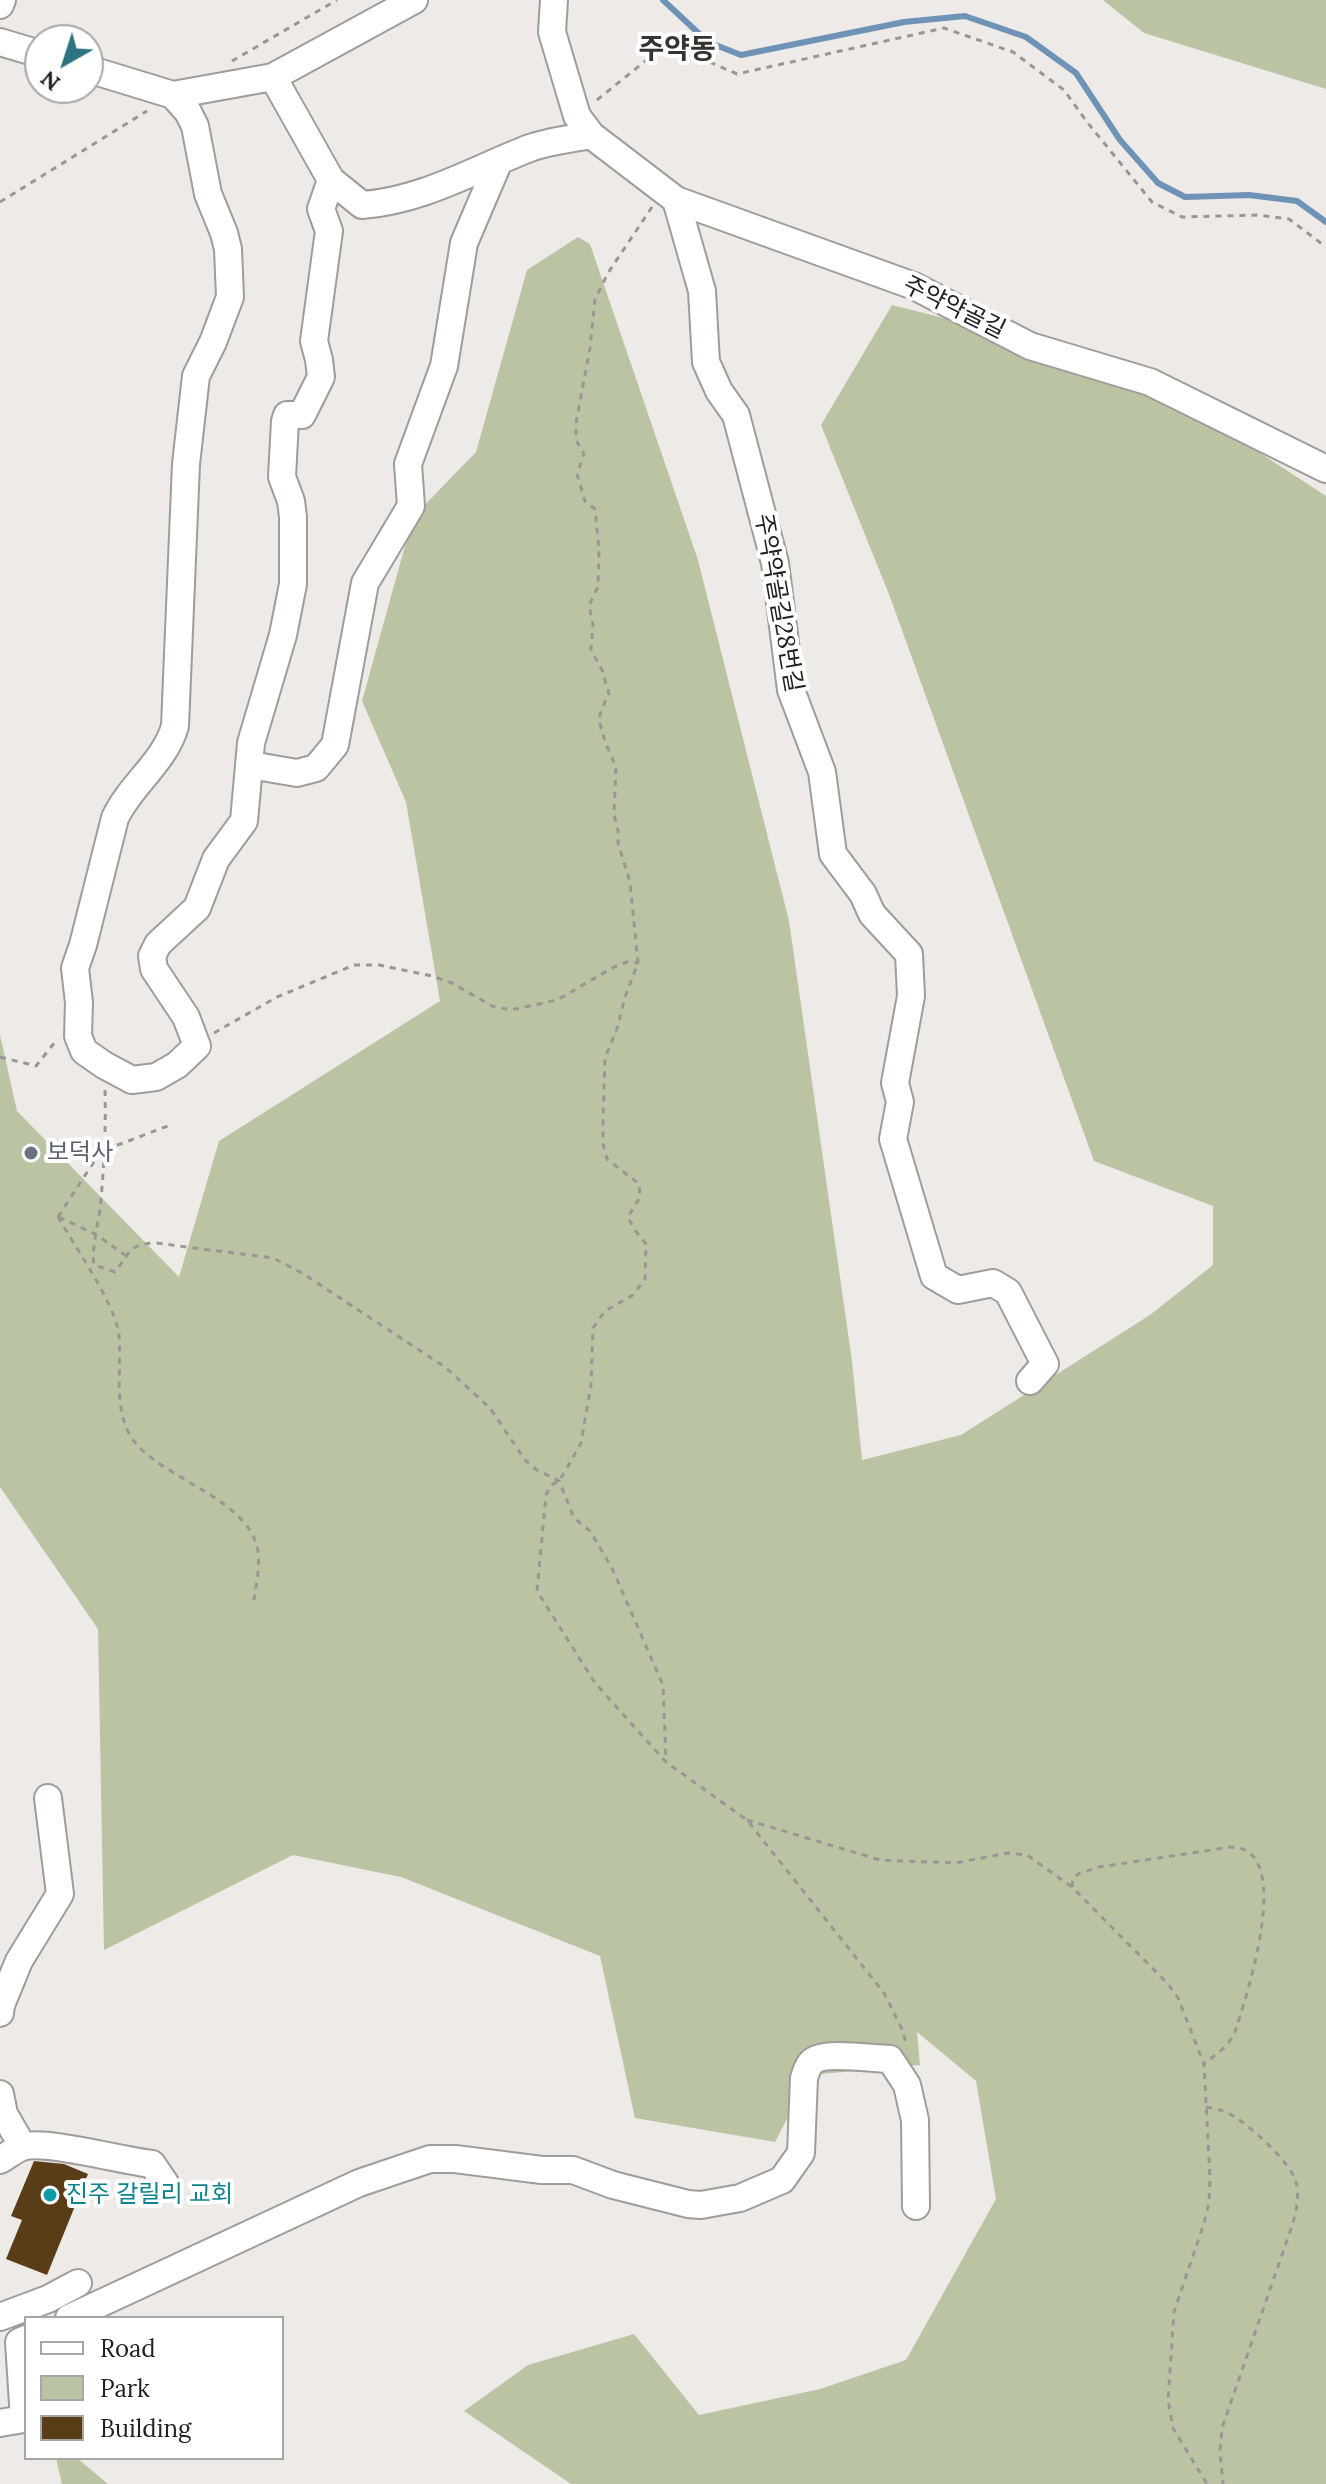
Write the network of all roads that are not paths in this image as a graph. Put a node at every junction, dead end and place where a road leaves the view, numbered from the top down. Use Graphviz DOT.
graph roads {
  1 [pos="414,0"];
  2 [pos="554,0"];
  3 [pos="0,42"];
  4 [pos="24,49"];
  5 [pos="104,74"];
  6 [pos="273,77"];
  7 [pos="173,95"];
  8 [pos="584,126"];
  9 [pos="499,161"];
  10 [pos="331,180"];
  11 [pos="670,196"];
  12 [pos="1326,469"];
  13 [pos="250,765"];
  14 [pos="1030,1381"];
  15 [pos="48,1798"];
  16 [pos="0,2013"];
  17 [pos="0,2094"];
  18 [pos="11,2153"];
  19 [pos="165,2183"];
  20 [pos="916,2206"];
  21 [pos="78,2283"];
  22 [pos="73,2316"];
  23 [pos="0,2317"];
  24 [pos="24,2340"];
  25 [pos="24,2419"];
  26 [pos="24,2419"];
  27 [pos="0,2423"];
  1 -- 6 [label="street"];
  2 -- 8 [label="street"];
  3 -- 4 [label="street"];
  5 -- 7 [label="street"];
  6 -- 7 [label="street"];
  6 -- 10 [label="street"];
  7 -- 13 [label="street"];
  8 -- 9 [label="street"];
  8 -- 11 [label="street, 주약약골길"];
  9 -- 10 [label="street"];
  9 -- 13 [label="street"];
  10 -- 13 [label="street"];
  11 -- 12 [label="street, 주약약골길"];
  11 -- 14 [label="street, 주약약골길28번길"];
  15 -- 16 [label="street"];
  17 -- 18 [label="street"];
  18 -- 19 [label="street"];
  20 -- 22 [label="street"];
  21 -- 23 [label="street"];
  24 -- 25 [label="street"];
  26 -- 27 [label="street"];
}
